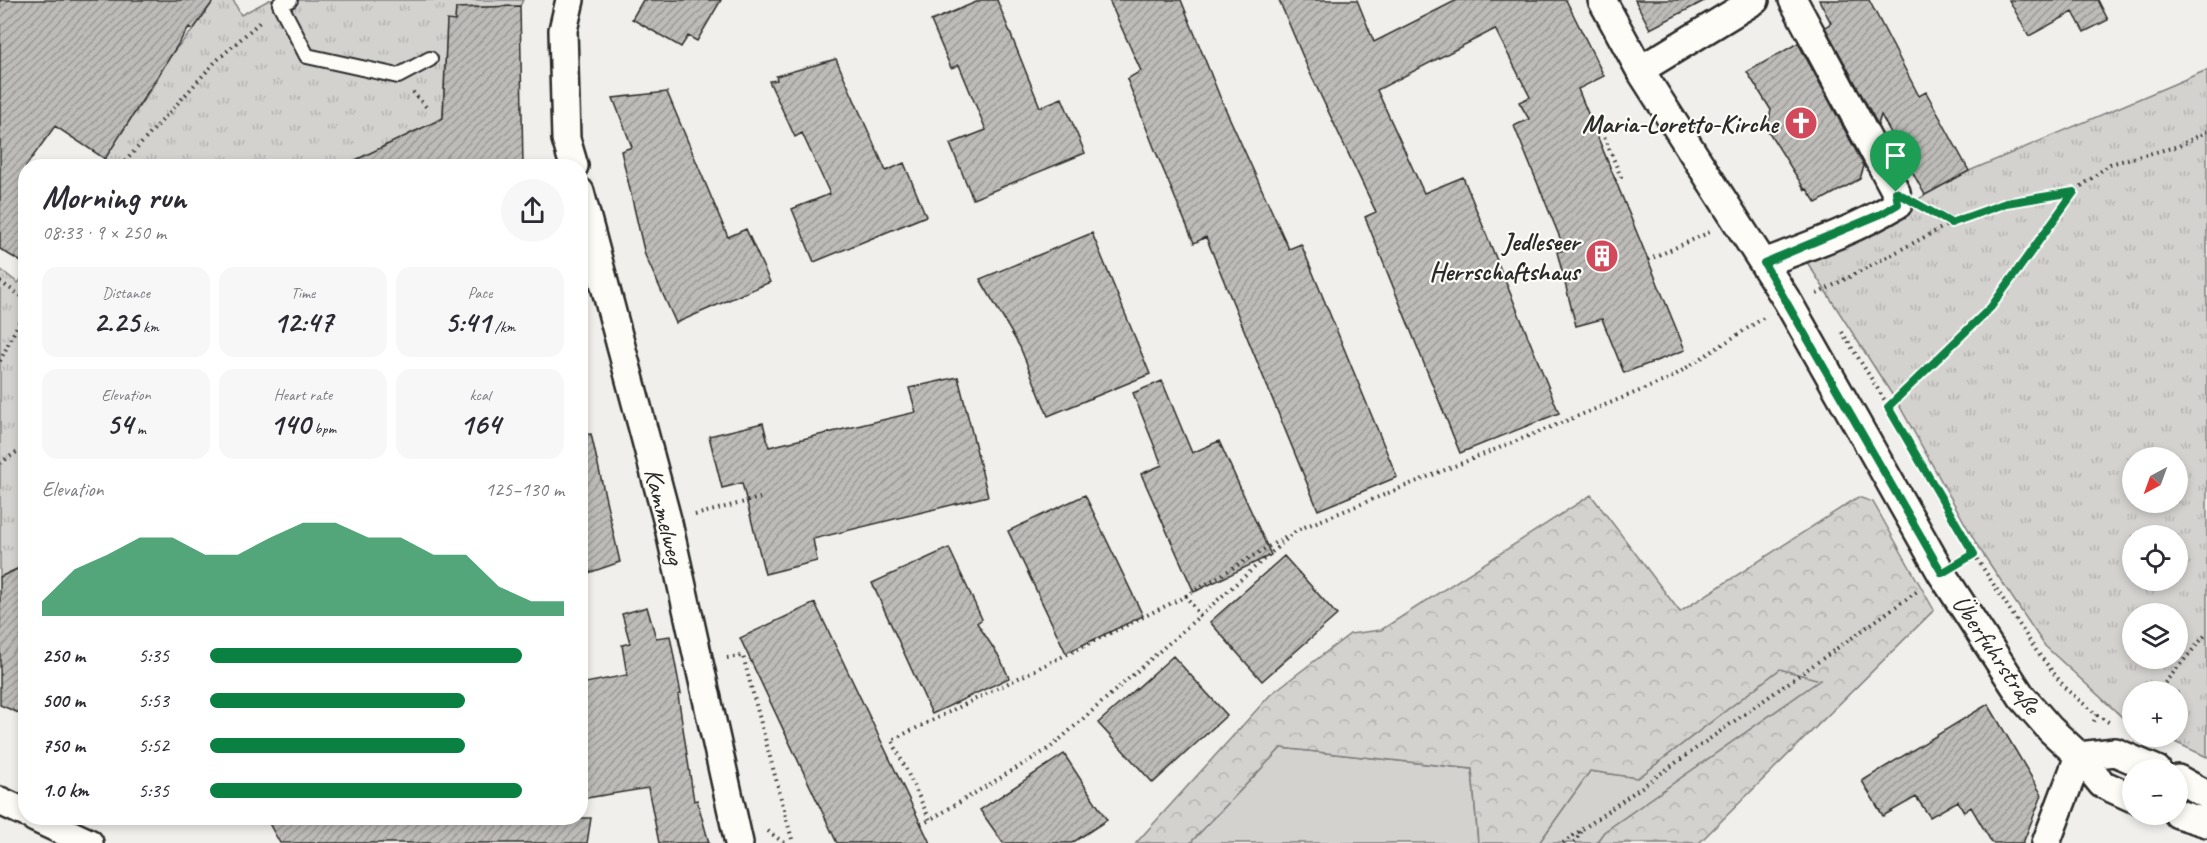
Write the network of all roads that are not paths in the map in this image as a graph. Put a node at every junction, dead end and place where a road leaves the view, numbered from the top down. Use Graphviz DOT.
graph roads {
  1 [pos="570,0"];
  2 [pos="1602,0"];
  3 [pos="1755,0"];
  4 [pos="1793,0"];
  5 [pos="285,2"];
  6 [pos="430,59"];
  7 [pos="1640,70"];
  8 [pos="572,159"];
  9 [pos="588,222"];
  10 [pos="1764,263"];
  11 [pos="2079,756"];
  12 [pos="2131,759"];
  13 [pos="2188,785"];
  14 [pos="2122,793"];
  15 [pos="2207,795"];
  16 [pos="0,801"];
  17 [pos="18,809"];
  18 [pos="2188,817"];
  19 [pos="2207,823"];
  20 [pos="44,829"];
  21 [pos="89,843"];
  22 [pos="739,843"];
  23 [pos="2046,843"];
  1 -- 8 [label="street"];
  2 -- 7 [label="street, Überfuhrstraße"];
  3 -- 7 [label="street"];
  4 -- 10 [label="street"];
  5 -- 6 [label="lane"];
  7 -- 10 [label="street, Überfuhrstraße"];
  9 -- 22 [label="street, Kammelweg"];
  10 -- 11 [label="street, Überfuhrstraße"];
  11 -- 12 [label="street"];
  11 -- 14 [label="street, Überfuhrstraße"];
  11 -- 23 [label="street"];
  13 -- 15 [label="street"];
  16 -- 17 [label="street"];
  18 -- 19 [label="street"];
  20 -- 21 [label="street"];
}
